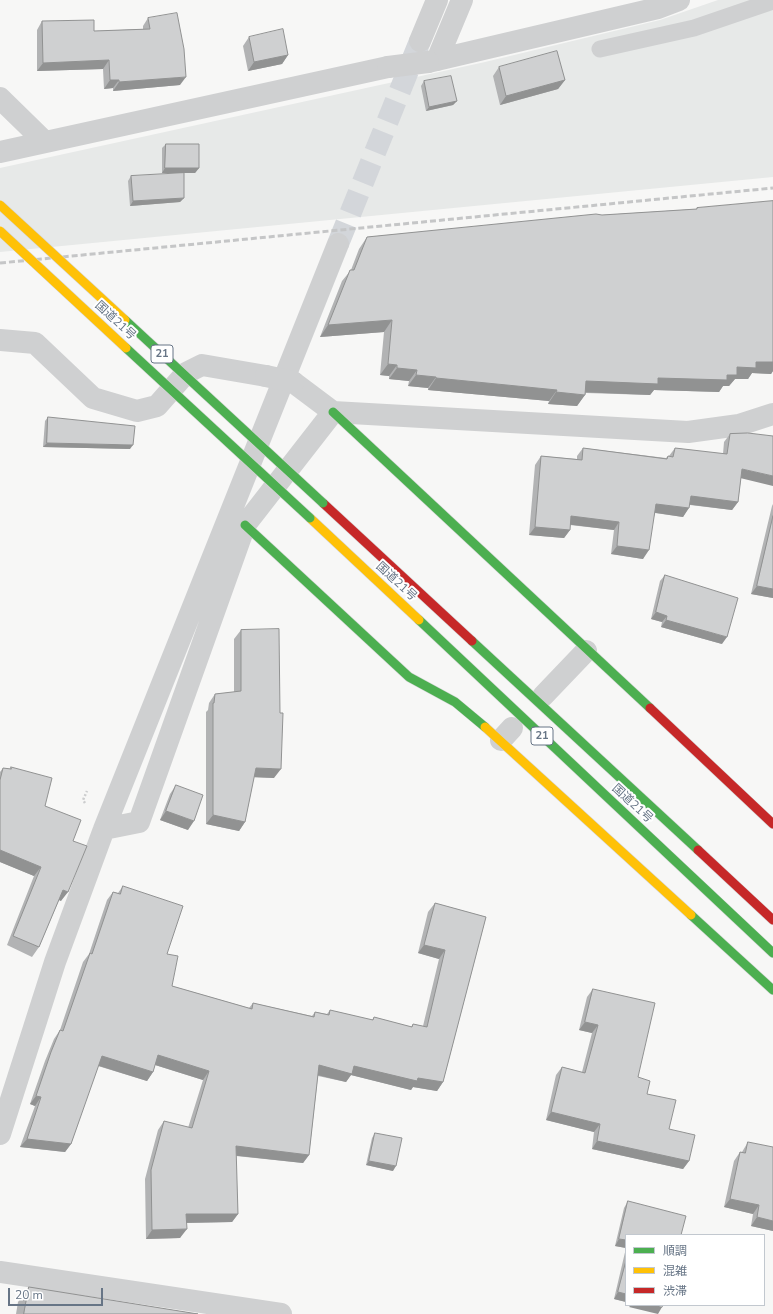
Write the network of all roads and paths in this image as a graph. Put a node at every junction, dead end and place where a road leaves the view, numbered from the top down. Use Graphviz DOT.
graph roads {
  1 [pos="437,0"];
  2 [pos="462,0"];
  3 [pos="680,0"];
  4 [pos="773,1"];
  5 [pos="420,41"];
  6 [pos="600,49"];
  7 [pos="432,61"];
  8 [pos="0,98"];
  9 [pos="45,142"];
  10 [pos="0,152"];
  11 [pos="0,205"];
  12 [pos="0,231"];
  13 [pos="338,244"];
  14 [pos="0,340"];
  15 [pos="333,412"];
  16 [pos="773,414"];
  17 [pos="245,525"];
  18 [pos="586,651"];
  19 [pos="542,696"];
  20 [pos="773,824"];
  21 [pos="104,829"];
  22 [pos="773,920"];
  23 [pos="773,953"];
  24 [pos="773,990"];
  25 [pos="0,1134"];
  26 [pos="0,1272"];
  27 [pos="281,1314"];
  1 -- 5 [label="street"];
  2 -- 7 [label="street"];
  3 -- 7 [label="street"];
  4 -- 6 [label="lane"];
  7 -- 9 [label="street, bridge"];
  8 -- 9 [label="street"];
  9 -- 10 [label="street"];
  11 -- 22 [label="main road, 国道21号 / 21, bridge"];
  12 -- 23 [label="main road, 国道21号 / 21, bridge"];
  13 -- 21 [label="street"];
  14 -- 15 [label="street, bridge"];
  15 -- 16 [label="street"];
  15 -- 17 [label="street"];
  15 -- 18 [label="main road"];
  17 -- 21 [label="street"];
  17 -- 24 [label="main road"];
  18 -- 19 [label="street"];
  18 -- 20 [label="main road"];
  21 -- 25 [label="street"];
  26 -- 27 [label="street"];
}
